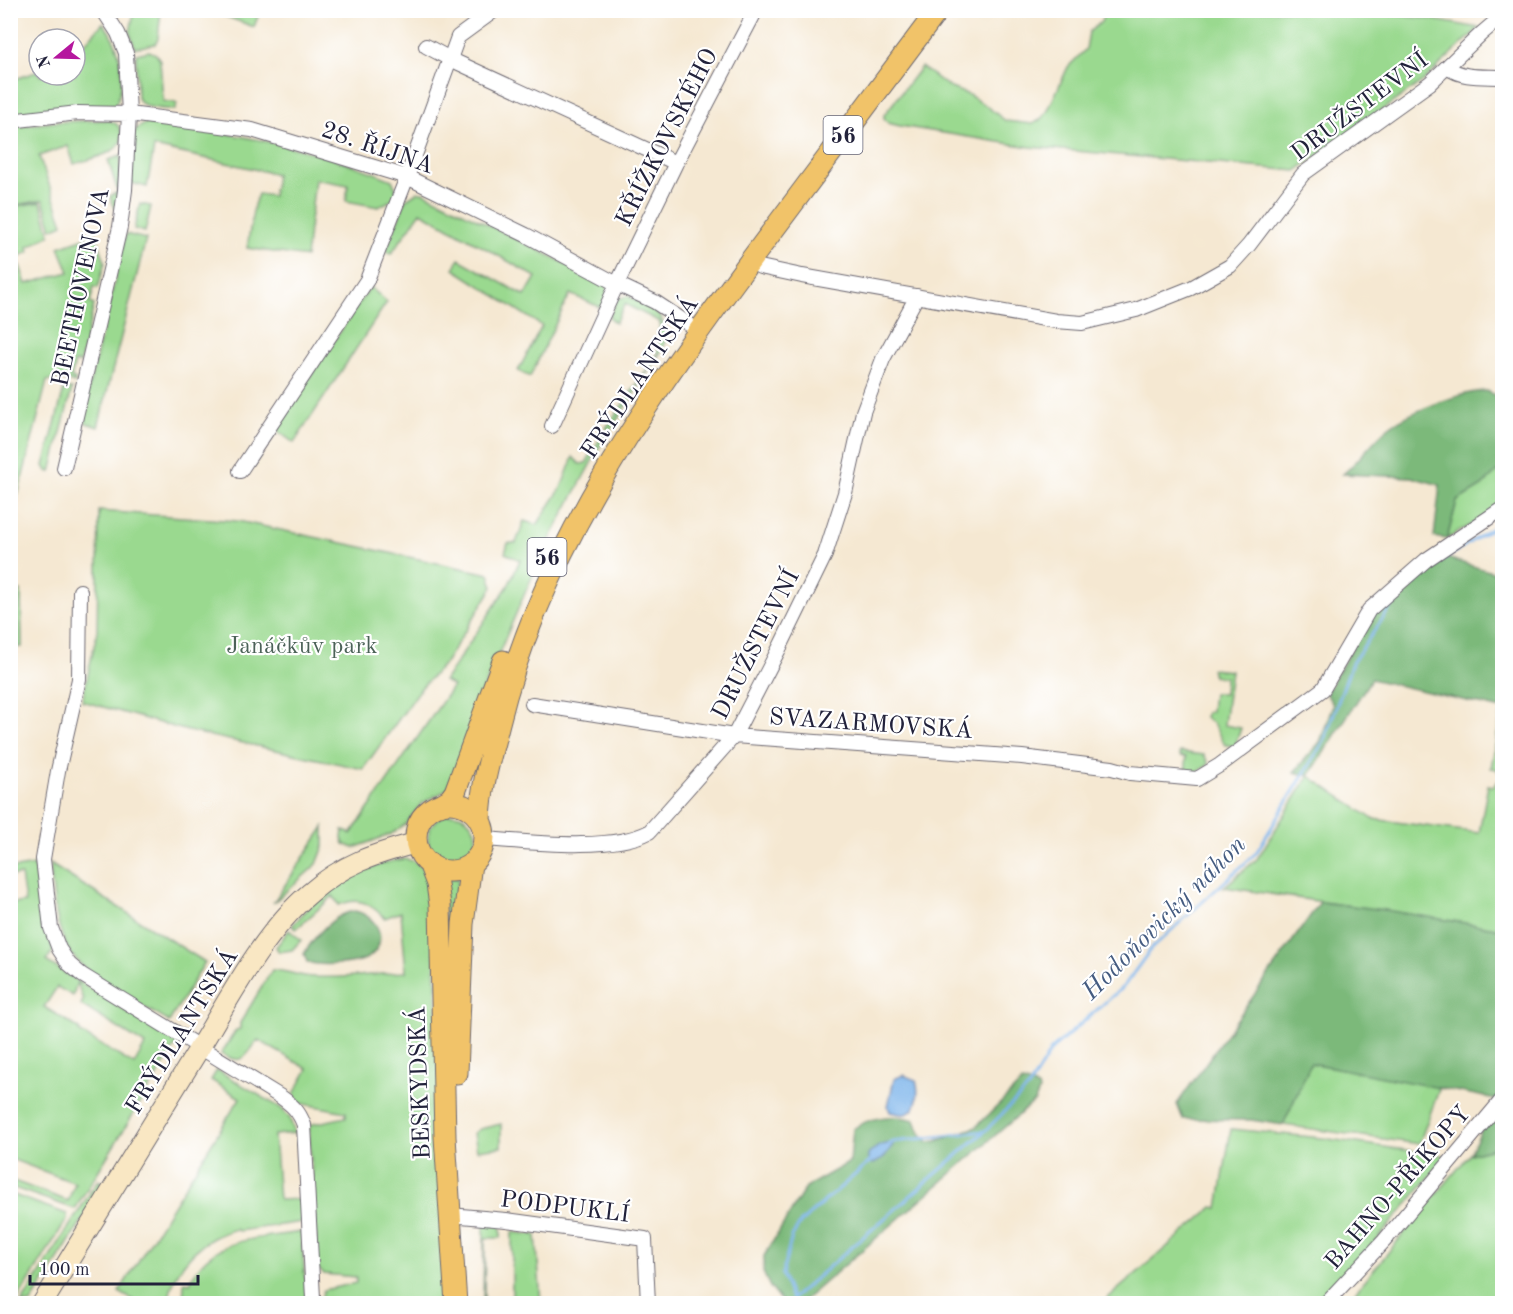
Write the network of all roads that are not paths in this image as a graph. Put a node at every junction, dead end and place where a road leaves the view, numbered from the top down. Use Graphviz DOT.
graph roads {
  1 [pos="103,10"];
  2 [pos="495,10"];
  3 [pos="756,10"];
  4 [pos="924,10"];
  5 [pos="938,10"];
  6 [pos="1503,16"];
  7 [pos="426,46"];
  8 [pos="450,59"];
  9 [pos="1447,67"];
  10 [pos="1503,77"];
  11 [pos="129,114"];
  12 [pos="10,121"];
  13 [pos="676,163"];
  14 [pos="408,177"];
  15 [pos="750,261"];
  16 [pos="617,284"];
  17 [pos="917,297"];
  18 [pos="695,329"];
  19 [pos="552,426"];
  20 [pos="64,468"];
  21 [pos="240,471"];
  22 [pos="1503,509"];
  23 [pos="80,591"];
  24 [pos="532,704"];
  25 [pos="734,736"];
  26 [pos="440,805"];
  27 [pos="483,830"];
  28 [pos="416,843"];
  29 [pos="429,863"];
  30 [pos="471,864"];
  31 [pos="199,1048"];
  32 [pos="1503,1100"];
  33 [pos="456,1215"];
  34 [pos="313,1298"];
  35 [pos="42,1304"];
  36 [pos="456,1304"];
  37 [pos="466,1304"];
  38 [pos="648,1304"];
  39 [pos="1325,1304"];
  1 -- 11 [label="street, BEETHOVENOVA"];
  2 -- 8 [label="street"];
  3 -- 13 [label="street, KŘÍŽKOVSKÉHO"];
  4 -- 18 [label="main road, FRÝDLANTSKÁ / 56"];
  5 -- 15 [label="main road, FRÝDLANTSKÁ / 56"];
  6 -- 9 [label="street, DRUŽSTEVNÍ"];
  7 -- 8 [label="street"];
  8 -- 13 [label="street"];
  8 -- 14 [label="street"];
  9 -- 10 [label="street"];
  9 -- 17 [label="street, DRUŽSTEVNÍ"];
  11 -- 12 [label="street, 28. ŘÍJNA"];
  11 -- 14 [label="street, 28. ŘÍJNA"];
  11 -- 20 [label="street, BEETHOVENOVA"];
  13 -- 16 [label="street, KŘÍŽKOVSKÉHO"];
  14 -- 16 [label="street, 28. ŘÍJNA"];
  14 -- 21 [label="street"];
  15 -- 17 [label="street, DRUŽSTEVNÍ"];
  15 -- 18 [label="main road, FRÝDLANTSKÁ / 56"];
  16 -- 18 [label="street, 28. ŘÍJNA"];
  16 -- 19 [label="street, KŘÍŽKOVSKÉHO"];
  17 -- 25 [label="street, DRUŽSTEVNÍ"];
  18 -- 26 [label="main road, FRÝDLANTSKÁ / 56"];
  18 -- 27 [label="main road, FRÝDLANTSKÁ / 56"];
  22 -- 25 [label="street, SVAZARMOVSKÁ"];
  23 -- 31 [label="street"];
  24 -- 25 [label="street, SVAZARMOVSKÁ"];
  25 -- 27 [label="street, DRUŽSTEVNÍ"];
  26 -- 27 [label="main road"];
  26 -- 28 [label="main road, 56"];
  27 -- 30 [label="main road, 56"];
  28 -- 29 [label="main road, 56"];
  28 -- 31 [label="street, FRÝDLANTSKÁ"];
  29 -- 30 [label="main road"];
  29 -- 33 [label="main road, BESKYDSKÁ / 56"];
  30 -- 33 [label="main road, BESKYDSKÁ / 56"];
  31 -- 34 [label="street"];
  31 -- 35 [label="street, FRÝDLANTSKÁ"];
  32 -- 39 [label="street, BAHNO-PŘÍKOPY"];
  33 -- 36 [label="main road, BESKYDSKÁ / 56"];
  33 -- 37 [label="main road, BESKYDSKÁ / 56"];
  33 -- 38 [label="street, PODPUKLÍ"];
}
